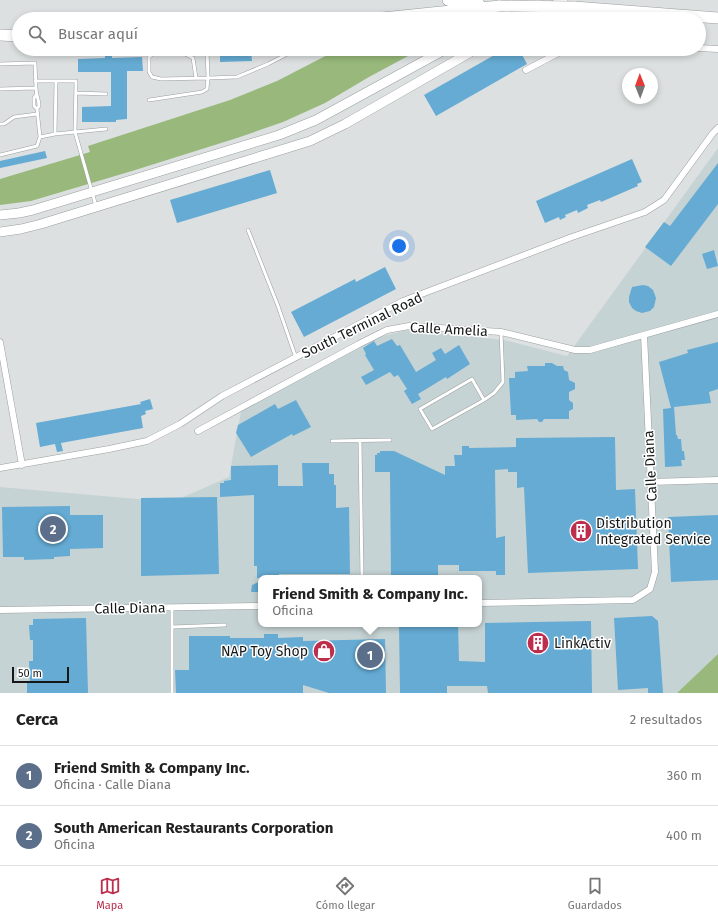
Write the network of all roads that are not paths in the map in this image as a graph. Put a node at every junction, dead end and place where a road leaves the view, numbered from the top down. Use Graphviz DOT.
graph roads {
  1 [pos="448,0"];
  2 [pos="537,0"];
  3 [pos="562,0"];
  4 [pos="500,6"];
  5 [pos="441,12"];
  6 [pos="515,12"];
  7 [pos="541,12"];
  8 [pos="639,12"];
  9 [pos="706,17"];
  10 [pos="718,18"];
  11 [pos="0,35"];
  12 [pos="12,36"];
  13 [pos="706,48"];
  14 [pos="718,49"];
  15 [pos="150,56"];
  16 [pos="189,56"];
  17 [pos="207,56"];
  18 [pos="283,56"];
  19 [pos="433,56"];
  20 [pos="464,56"];
  21 [pos="553,56"];
  22 [pos="0,64"];
  23 [pos="526,70"];
  24 [pos="196,78"];
  25 [pos="208,78"];
  26 [pos="35,81"];
  27 [pos="56,81"];
  28 [pos="36,88"];
  29 [pos="0,89"];
  30 [pos="76,93"];
  31 [pos="106,94"];
  32 [pos="149,100"];
  33 [pos="37,114"];
  34 [pos="0,124"];
  35 [pos="718,128"];
  36 [pos="106,129"];
  37 [pos="75,132"];
  38 [pos="55,134"];
  39 [pos="40,137"];
  40 [pos="0,155"];
  41 [pos="91,192"];
  42 [pos="96,208"];
  43 [pos="0,215"];
  44 [pos="248,230"];
  45 [pos="0,232"];
  46 [pos="718,314"];
  47 [pos="501,332"];
  48 [pos="644,335"];
  49 [pos="0,342"];
  50 [pos="296,358"];
  51 [pos="484,400"];
  52 [pos="198,431"];
  53 [pos="390,440"];
  54 [pos="332,441"];
  55 [pos="360,441"];
  56 [pos="22,464"];
  57 [pos="0,468"];
  58 [pos="718,480"];
  59 [pos="651,482"];
  60 [pos="362,575"];
  61 [pos="482,603"];
  62 [pos="258,606"];
  63 [pos="172,607"];
  64 [pos="0,610"];
  65 [pos="225,625"];
  66 [pos="172,627"];
  67 [pos="172,693"];
  1 -- 4 [label="highway"];
  2 -- 6 [label="street"];
  3 -- 7 [label="street"];
  4 -- 5 [label="highway"];
  4 -- 8 [label="highway, bridge"];
  9 -- 10 [label="highway, bridge"];
  11 -- 12 [label="highway"];
  13 -- 14 [label="street"];
  15 -- 24 [label="lane"];
  16 -- 24 [label="lane"];
  17 -- 25 [label="lane"];
  18 -- 25 [label="lane"];
  19 -- 41 [label="street"];
  20 -- 42 [label="street"];
  21 -- 23 [label="street"];
  22 -- 26 [label="lane"];
  24 -- 25 [label="lane"];
  25 -- 32 [label="lane"];
  26 -- 27 [label="lane"];
  26 -- 28 [label="lane"];
  27 -- 30 [label="lane"];
  27 -- 38 [label="lane"];
  28 -- 29 [label="lane"];
  28 -- 33 [label="lane"];
  30 -- 31 [label="lane"];
  30 -- 37 [label="lane"];
  33 -- 34 [label="lane"];
  33 -- 39 [label="lane"];
  35 -- 50 [label="street, South Terminal Road"];
  36 -- 37 [label="lane"];
  37 -- 38 [label="lane"];
  37 -- 41 [label="lane"];
  38 -- 39 [label="lane"];
  39 -- 40 [label="lane"];
  41 -- 42 [label="lane"];
  41 -- 43 [label="street"];
  42 -- 45 [label="street"];
  44 -- 50 [label="lane"];
  46 -- 48 [label="street, Calle Amelia"];
  47 -- 48 [label="street, Calle Amelia"];
  47 -- 51 [label="lane"];
  47 -- 52 [label="street, Calle Amelia"];
  48 -- 59 [label="street, Calle Diana"];
  49 -- 56 [label="street"];
  50 -- 56 [label="street, South Terminal Road"];
  51 -- 51 [label="lane"];
  53 -- 55 [label="lane"];
  54 -- 55 [label="lane"];
  55 -- 60 [label="lane"];
  56 -- 57 [label="street, South Terminal Road"];
  58 -- 59 [label="street"];
  59 -- 61 [label="street, Calle Diana"];
  62 -- 63 [label="street, Calle Diana"];
  63 -- 64 [label="street, Calle Diana"];
  63 -- 66 [label="lane"];
  65 -- 66 [label="lane"];
  66 -- 67 [label="lane"];
}
